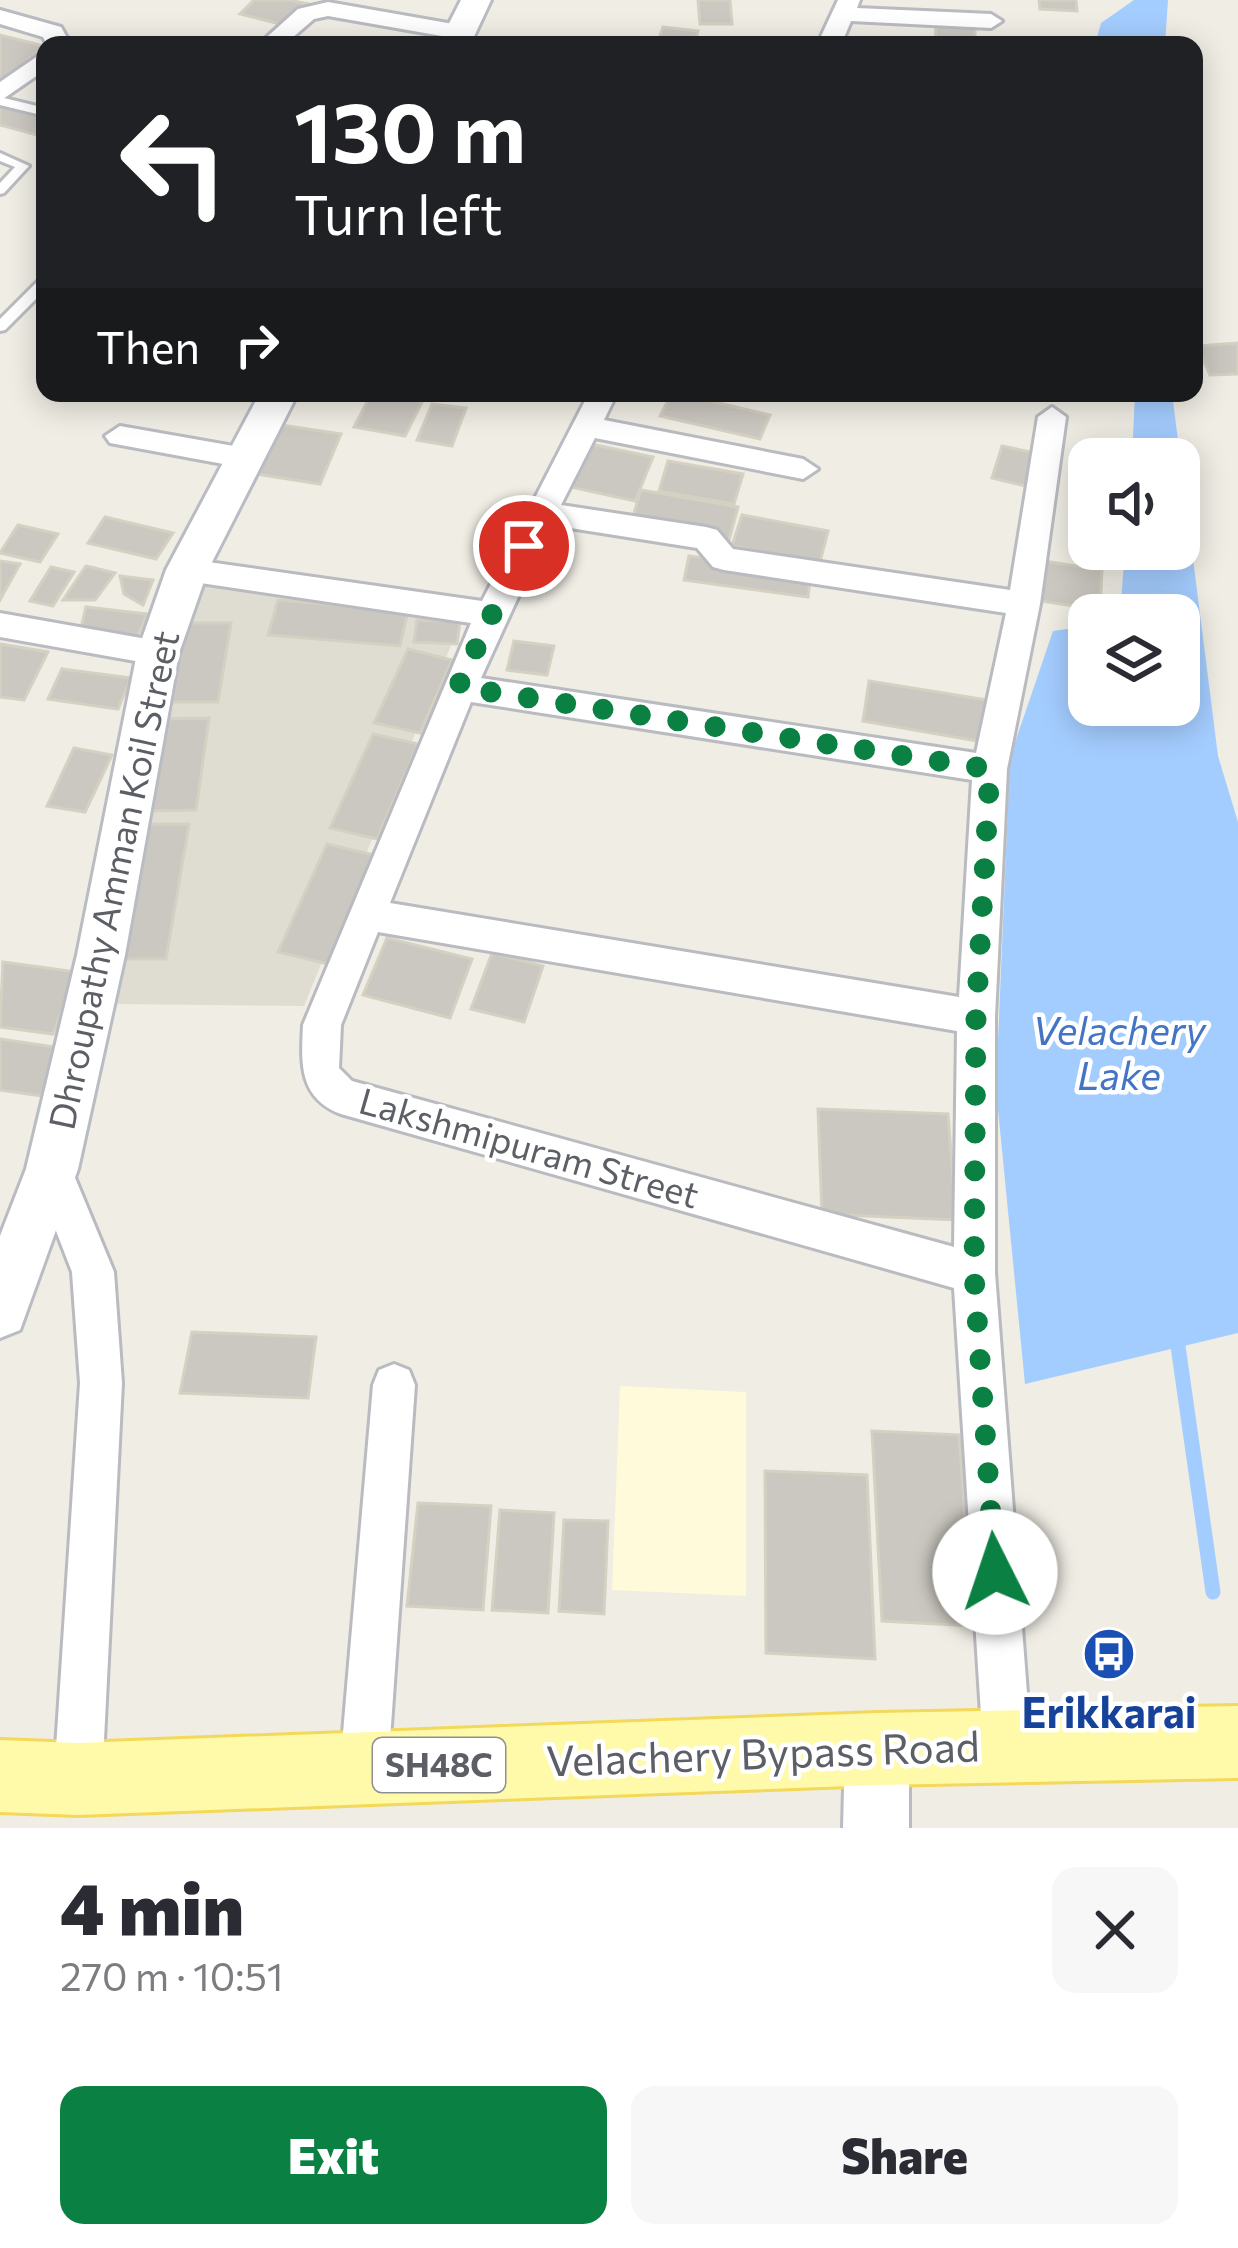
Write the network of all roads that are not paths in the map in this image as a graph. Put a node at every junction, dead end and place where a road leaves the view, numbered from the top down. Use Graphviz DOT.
graph roads {
  1 [pos="476,0"];
  2 [pos="845,7"];
  3 [pos="0,17"];
  4 [pos="925,18"];
  5 [pos="992,20"];
  6 [pos="55,36"];
  7 [pos="281,36"];
  8 [pos="443,36"];
  9 [pos="458,36"];
  10 [pos="833,36"];
  11 [pos="925,36"];
  12 [pos="36,66"];
  13 [pos="0,97"];
  14 [pos="36,109"];
  15 [pos="0,157"];
  16 [pos="0,190"];
  17 [pos="36,291"];
  18 [pos="0,327"];
  19 [pos="274,402"];
  20 [pos="599,402"];
  21 [pos="1052,417"];
  22 [pos="587,427"];
  23 [pos="121,436"];
  24 [pos="245,458"];
  25 [pos="803,469"];
  26 [pos="540,512"];
  27 [pos="187,570"];
  28 [pos="1024,604"];
  29 [pos="490,614"];
  30 [pos="0,625"];
  31 [pos="158,652"];
  32 [pos="458,687"];
  33 [pos="990,769"];
  34 [pos="364,914"];
  35 [pos="976,1017"];
  36 [pos="52,1169"];
  37 [pos="974,1274"];
  38 [pos="0,1310"];
  39 [pos="394,1385"];
  40 [pos="1238,1742"];
  41 [pos="1007,1746"];
  42 [pos="878,1749"];
  43 [pos="364,1768"];
  44 [pos="0,1776"];
  45 [pos="78,1780"];
  46 [pos="876,1828"];
  1 -- 9 [label="street"];
  2 -- 4 [label="street"];
  2 -- 10 [label="street"];
  3 -- 6 [label="street"];
  4 -- 5 [label="street"];
  4 -- 11 [label="street"];
  7 -- 8 [label="street"];
  12 -- 13 [label="street"];
  13 -- 14 [label="lane"];
  15 -- 16 [label="lane"];
  17 -- 18 [label="lane"];
  19 -- 24 [label="street, Dhroupathy Amman Koil Street"];
  20 -- 22 [label="street, Lakshmipuram Street"];
  21 -- 28 [label="street"];
  22 -- 25 [label="street"];
  22 -- 26 [label="street, Lakshmipuram Street"];
  23 -- 24 [label="street"];
  24 -- 27 [label="street, Dhroupathy Amman Koil Street"];
  26 -- 28 [label="street"];
  26 -- 29 [label="street, Lakshmipuram Street"];
  27 -- 29 [label="street"];
  27 -- 31 [label="street, Dhroupathy Amman Koil Street"];
  28 -- 33 [label="street"];
  29 -- 32 [label="street, Lakshmipuram Street"];
  30 -- 31 [label="street"];
  31 -- 36 [label="street, Dhroupathy Amman Koil Street"];
  32 -- 33 [label="street"];
  32 -- 34 [label="street, Lakshmipuram Street"];
  33 -- 35 [label="street"];
  34 -- 35 [label="street"];
  34 -- 37 [label="street, Lakshmipuram Street"];
  35 -- 37 [label="street"];
  36 -- 38 [label="street, Dhroupathy Amman Koil Street"];
  36 -- 45 [label="street"];
  37 -- 41 [label="street"];
  39 -- 43 [label="street"];
  40 -- 41 [label="main road, Velachery Bypass Road / SH48C"];
  41 -- 42 [label="main road, Velachery Bypass Road / SH48C"];
  42 -- 43 [label="main road, Velachery Bypass Road / SH48C"];
  42 -- 46 [label="street"];
  43 -- 45 [label="main road, Velachery Bypass Road / SH48C"];
  44 -- 45 [label="main road, Velachery Bypass Road / SH48C"];
}
